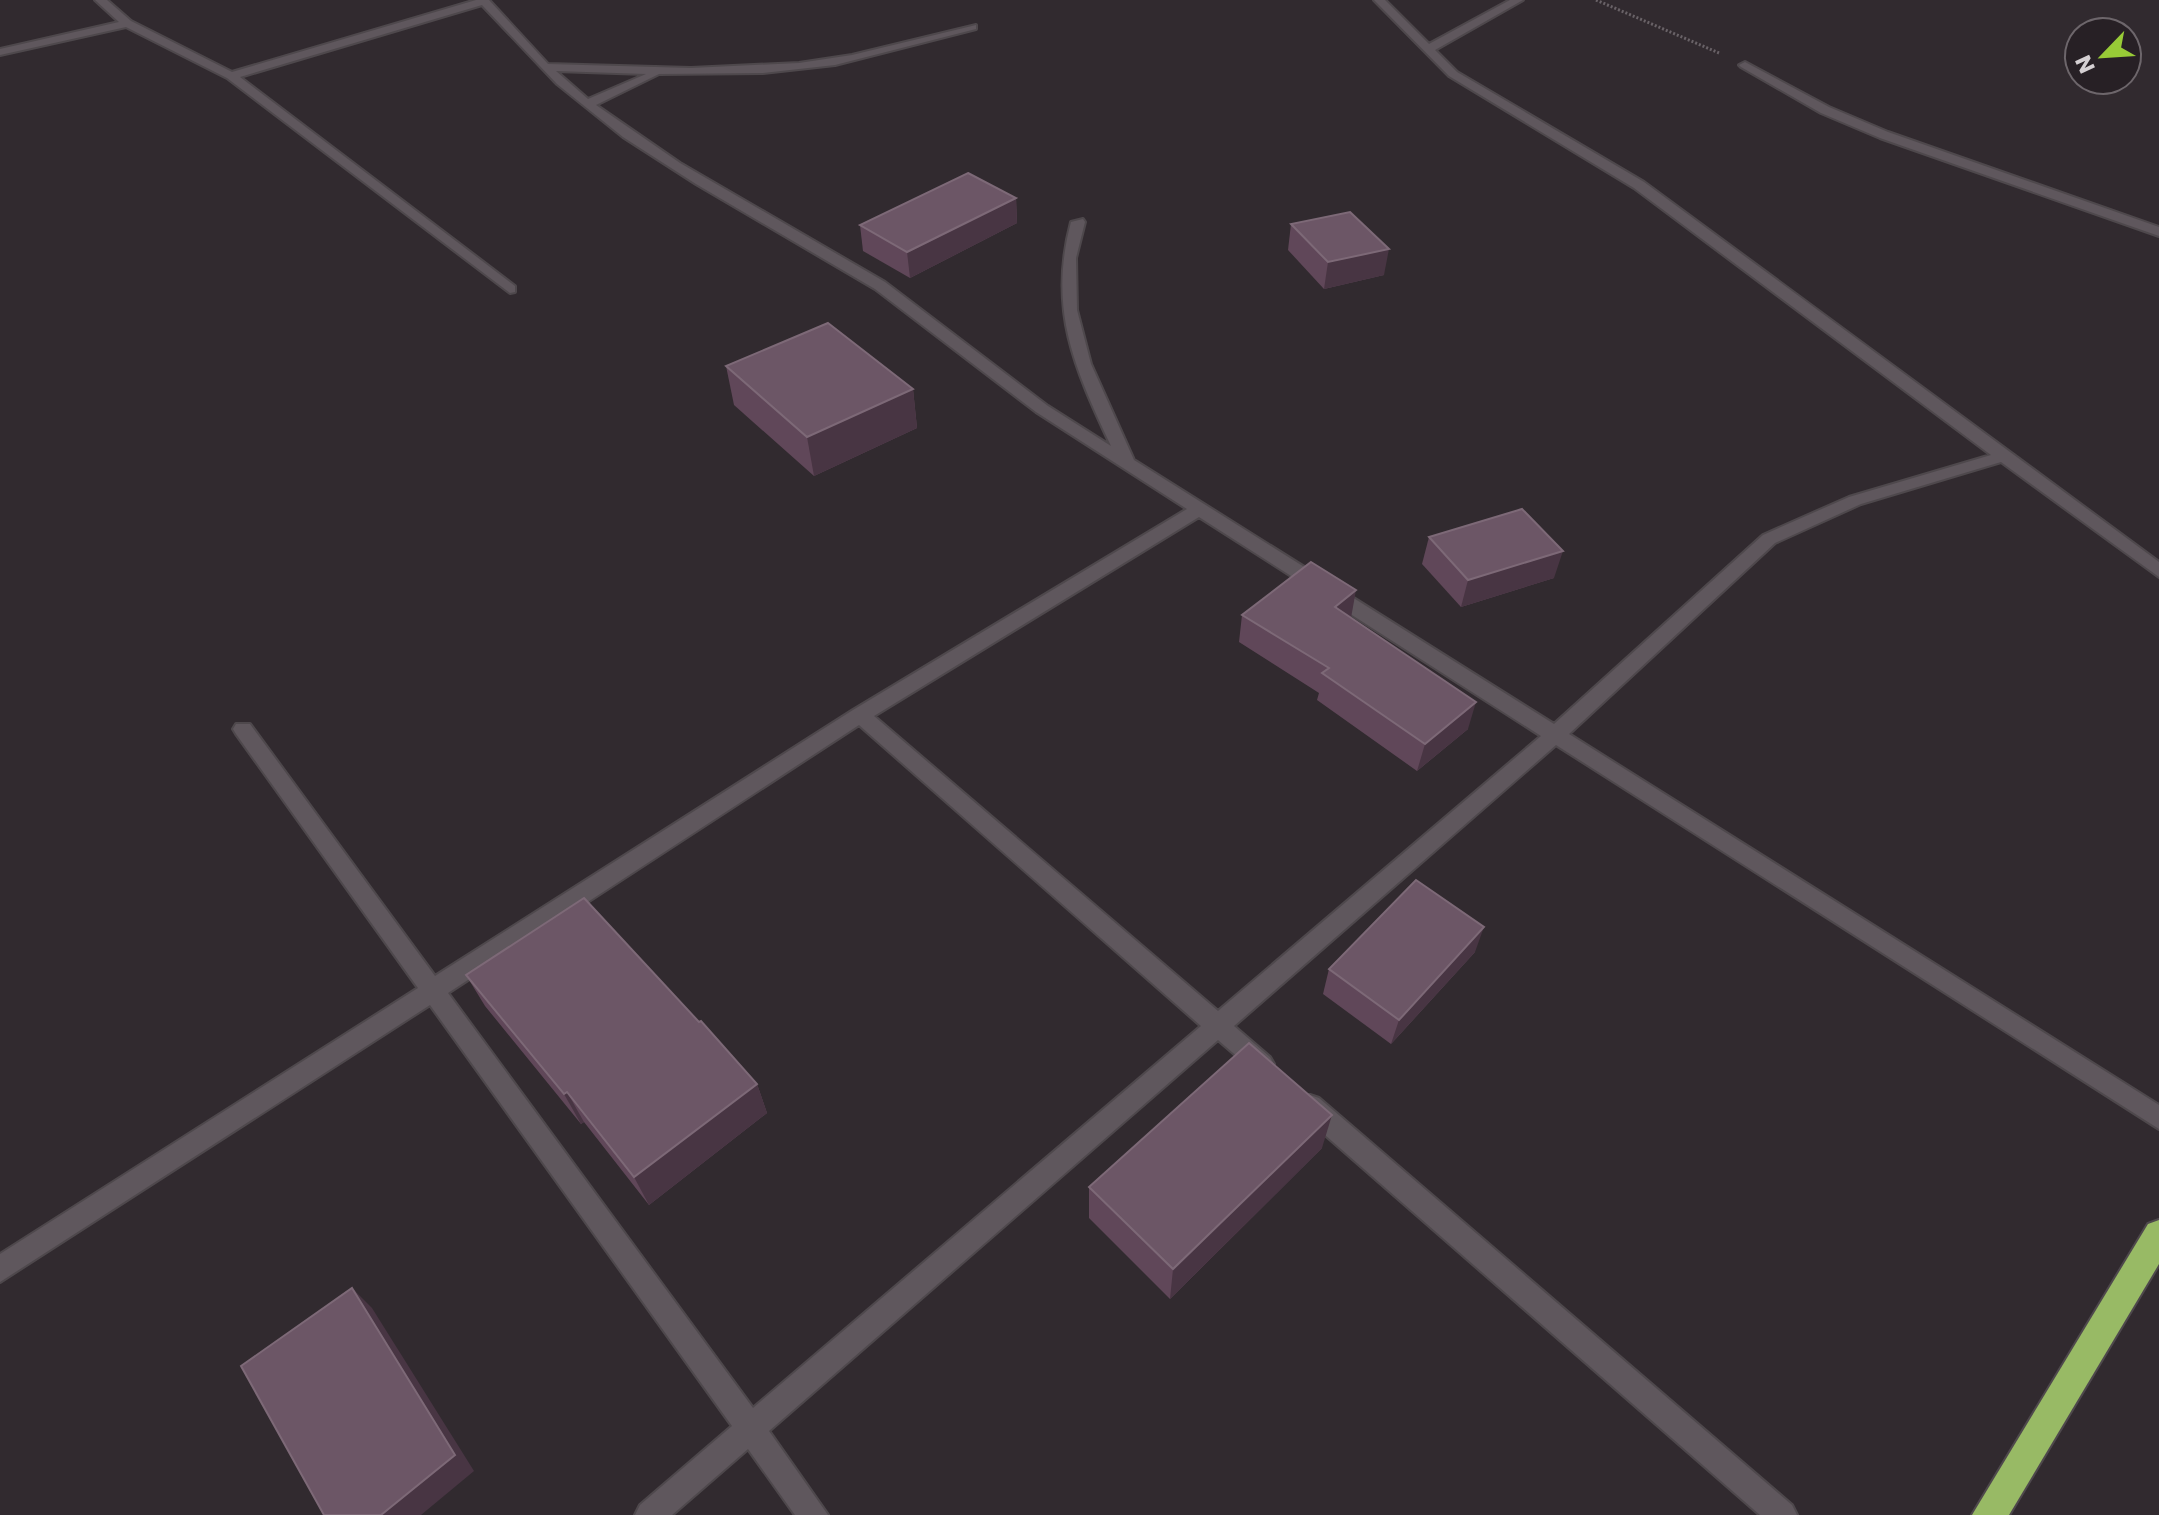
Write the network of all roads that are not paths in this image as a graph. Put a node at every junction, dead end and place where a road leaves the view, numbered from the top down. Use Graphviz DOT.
graph roads {
  1 [pos="100,0"];
  2 [pos="1379,0"];
  3 [pos="1518,0"];
  4 [pos="483,1"];
  5 [pos="127,23"];
  6 [pos="972,27"];
  7 [pos="1428,49"];
  8 [pos="0,52"];
  9 [pos="1745,65"];
  10 [pos="547,67"];
  11 [pos="666,71"];
  12 [pos="231,76"];
  13 [pos="588,104"];
  14 [pos="1078,222"];
  15 [pos="2159,232"];
  16 [pos="510,289"];
  17 [pos="2005,456"];
  18 [pos="1128,464"];
  19 [pos="1199,509"];
  20 [pos="2159,571"];
  21 [pos="860,715"];
  22 [pos="243,729"];
  23 [pos="1555,735"];
  24 [pos="433,992"];
  25 [pos="1218,1026"];
  26 [pos="2159,1118"];
  27 [pos="2159,1235"];
  28 [pos="0,1269"];
  29 [pos="750,1429"];
  30 [pos="650,1515"];
  31 [pos="813,1515"];
  32 [pos="1782,1515"];
  33 [pos="1989,1515"];
  1 -- 5 [label="street"];
  2 -- 7 [label="street"];
  3 -- 7 [label="street"];
  4 -- 10 [label="street"];
  4 -- 12 [label="street"];
  5 -- 8 [label="street"];
  5 -- 12 [label="street"];
  6 -- 11 [label="street"];
  7 -- 17 [label="street"];
  9 -- 15 [label="street"];
  10 -- 11 [label="street"];
  10 -- 13 [label="street"];
  11 -- 13 [label="street"];
  12 -- 16 [label="street"];
  13 -- 18 [label="street"];
  14 -- 18 [label="street"];
  17 -- 20 [label="street"];
  17 -- 23 [label="street"];
  18 -- 19 [label="street"];
  19 -- 21 [label="street"];
  19 -- 23 [label="street"];
  21 -- 24 [label="street"];
  21 -- 25 [label="street"];
  22 -- 24 [label="street"];
  23 -- 25 [label="street"];
  23 -- 26 [label="street"];
  24 -- 28 [label="street"];
  24 -- 29 [label="street"];
  25 -- 29 [label="street"];
  25 -- 32 [label="street"];
  27 -- 33 [label="highway"];
  29 -- 30 [label="street"];
  29 -- 31 [label="street"];
}
